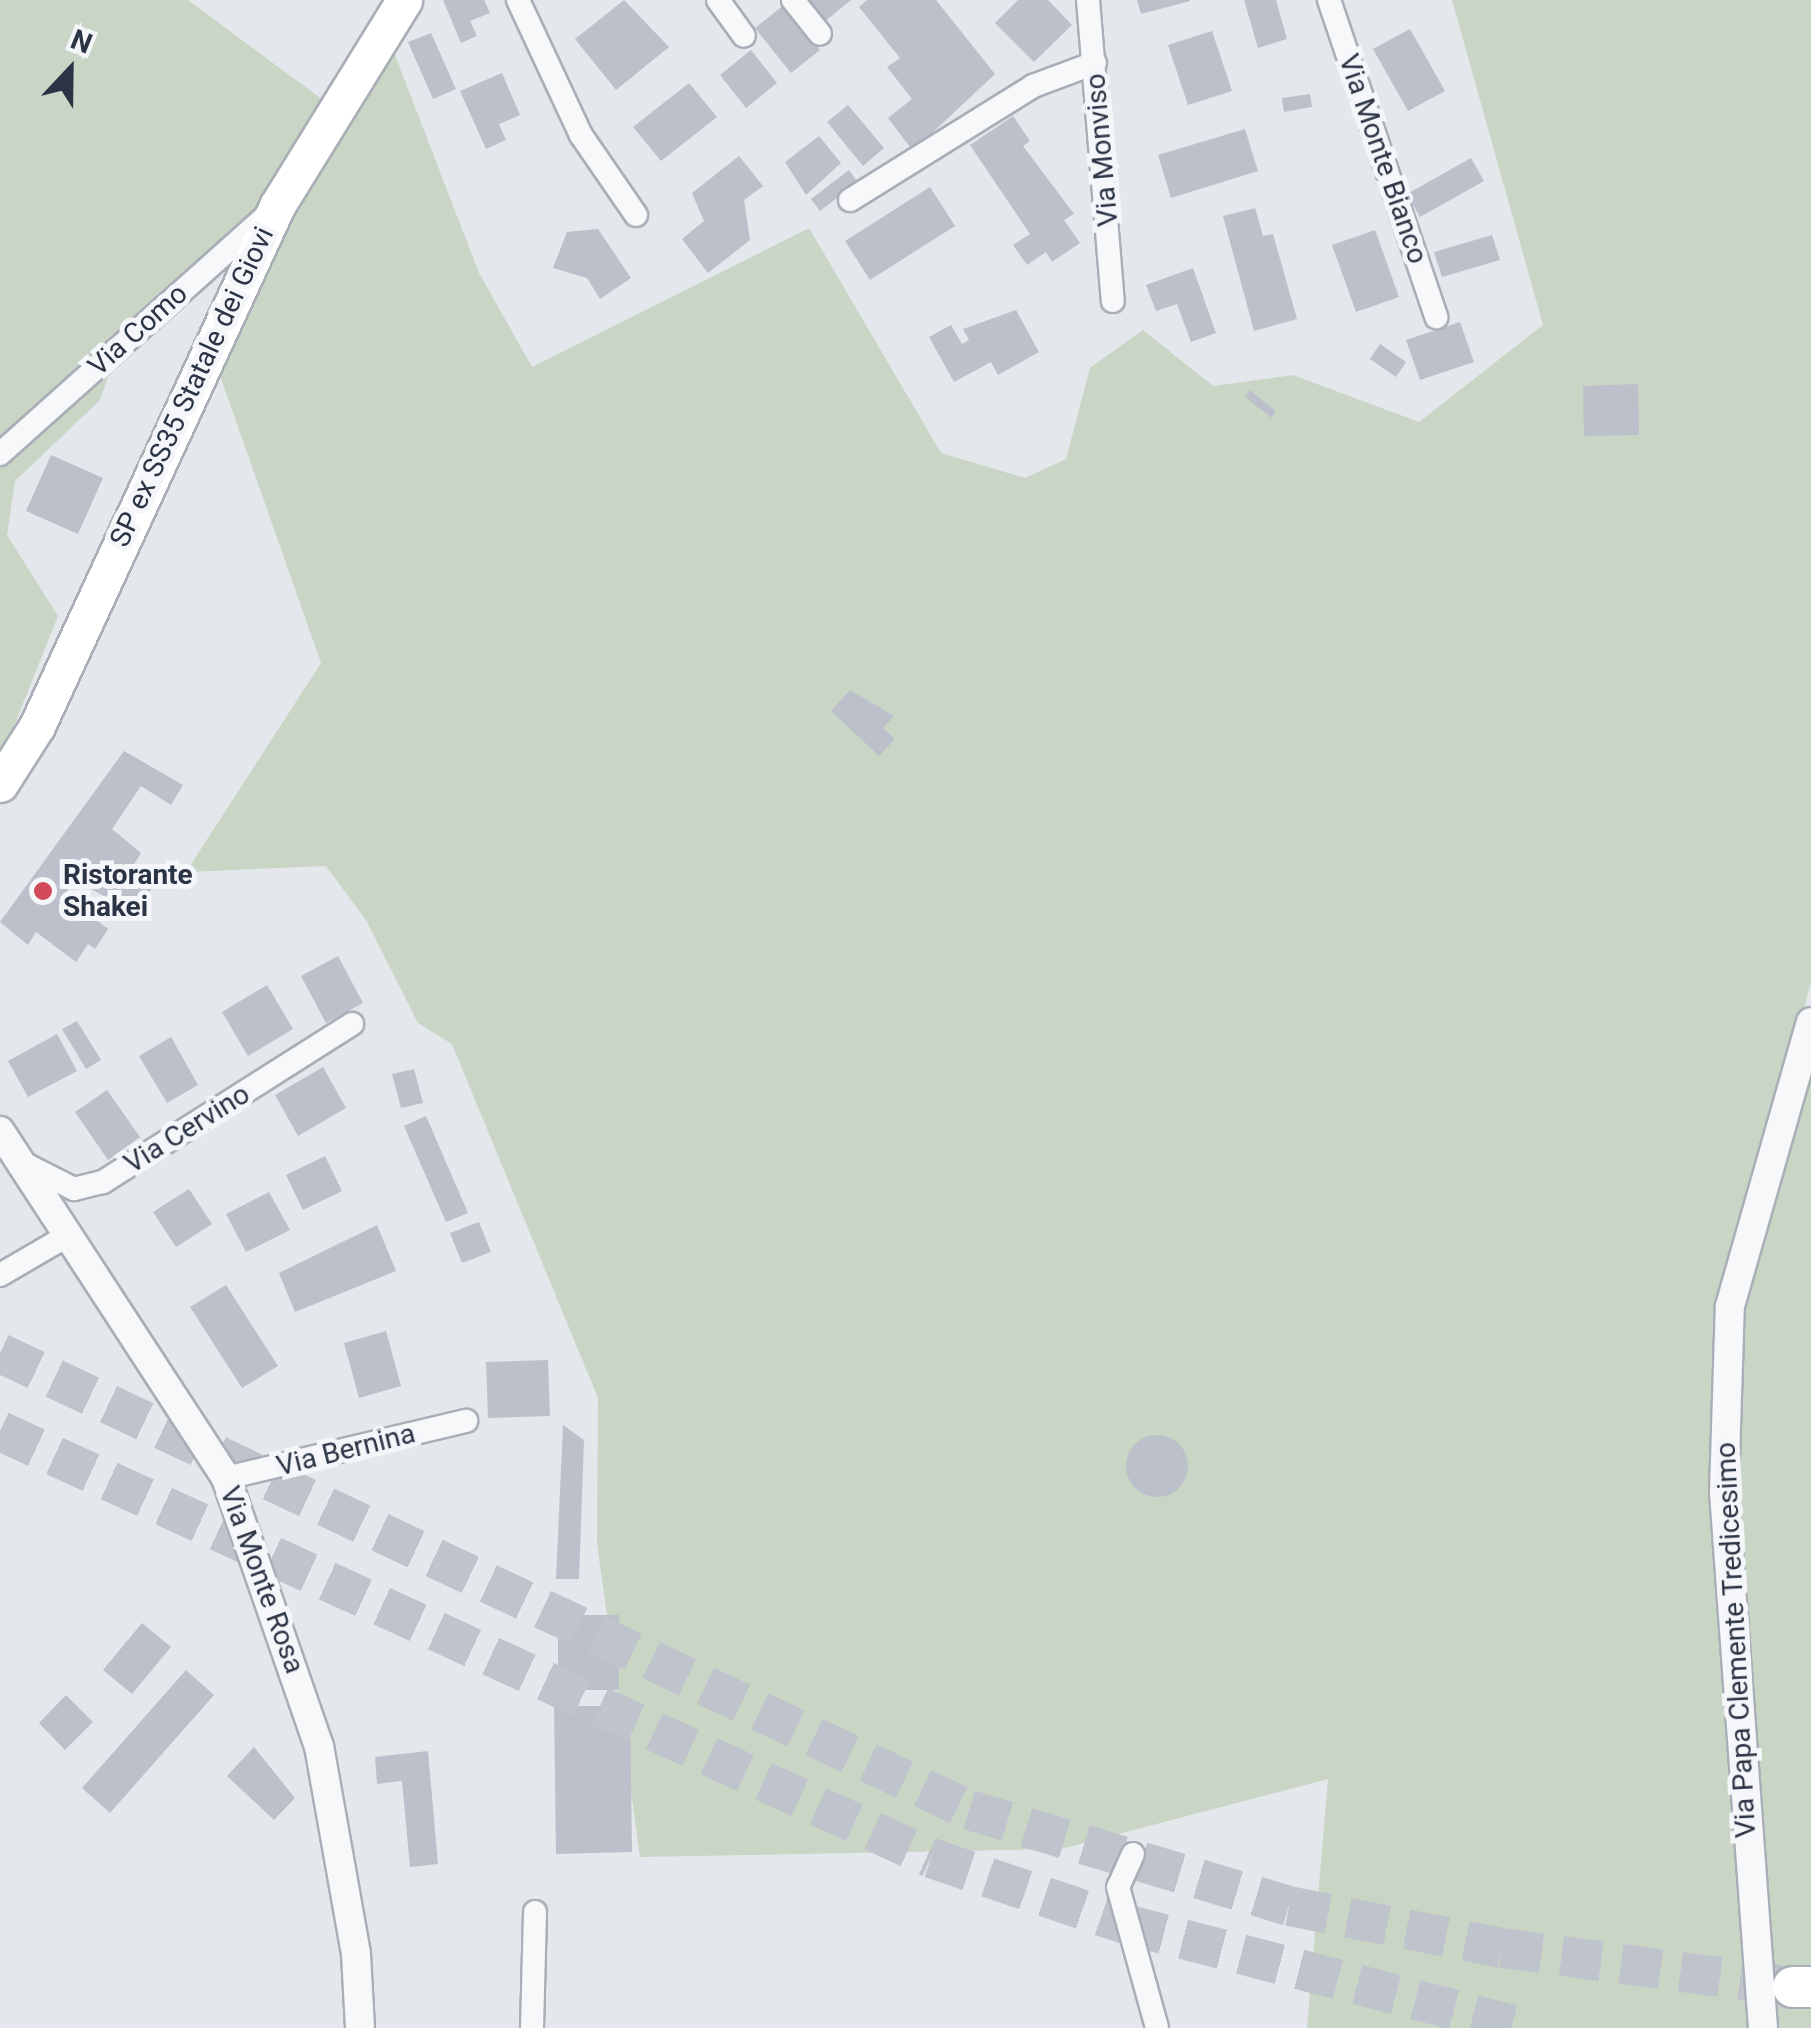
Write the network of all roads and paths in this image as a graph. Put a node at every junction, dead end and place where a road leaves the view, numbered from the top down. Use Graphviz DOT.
graph roads {
  1 [pos="404,0"];
  2 [pos="518,0"];
  3 [pos="718,0"];
  4 [pos="793,0"];
  5 [pos="1088,0"];
  6 [pos="1329,0"];
  7 [pos="820,34"];
  8 [pos="744,36"];
  9 [pos="1095,63"];
  10 [pos="850,200"];
  11 [pos="276,206"];
  12 [pos="636,215"];
  13 [pos="1113,301"];
  14 [pos="1436,318"];
  15 [pos="0,454"];
  16 [pos="0,784"];
  17 [pos="1811,1022"];
  18 [pos="352,1024"];
  19 [pos="0,1132"];
  20 [pos="15,1158"];
  21 [pos="64,1237"];
  22 [pos="0,1274"];
  23 [pos="466,1421"];
  24 [pos="226,1478"];
  25 [pos="1134,1854"];
  26 [pos="535,1912"];
  27 [pos="360,2028"];
  28 [pos="532,2028"];
  29 [pos="1157,2028"];
  30 [pos="1763,2028"];
  1 -- 11 [label="main road, SP ex SS35 Statale dei Giovi"];
  2 -- 12 [label="street"];
  3 -- 8 [label="street"];
  4 -- 7 [label="street"];
  5 -- 9 [label="street, Via Monviso"];
  6 -- 14 [label="street, Via Monte Bianco"];
  9 -- 10 [label="street"];
  9 -- 13 [label="street, Via Monviso"];
  11 -- 15 [label="street, Via Como"];
  11 -- 16 [label="main road, SP ex SS35 Statale dei Giovi"];
  17 -- 30 [label="street, Via Papa Clemente Tredicesimo"];
  18 -- 20 [label="street, Via Cervino"];
  19 -- 20 [label="street, Via Monte Rosa"];
  20 -- 21 [label="street, Via Monte Rosa"];
  21 -- 22 [label="street"];
  21 -- 24 [label="street, Via Monte Rosa"];
  23 -- 24 [label="street, Via Bernina"];
  24 -- 27 [label="street, Via Monte Rosa"];
  25 -- 29 [label="street"];
  26 -- 28 [label="street"];
}
